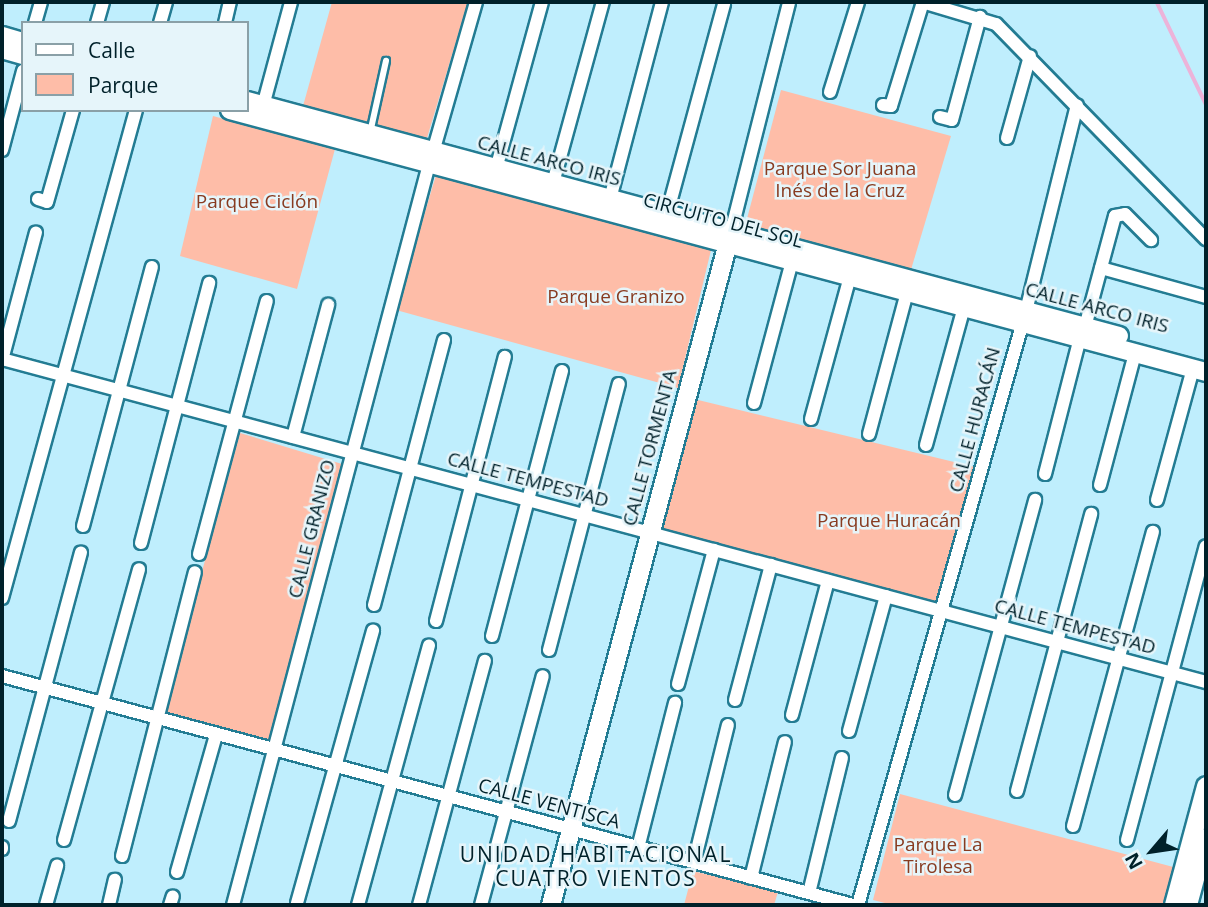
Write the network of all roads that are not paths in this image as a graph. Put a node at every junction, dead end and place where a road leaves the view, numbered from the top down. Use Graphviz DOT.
graph roads {
  1 [pos="41,2"];
  2 [pos="103,2"];
  3 [pos="166,2"];
  4 [pos="230,2"];
  5 [pos="291,2"];
  6 [pos="476,2"];
  7 [pos="542,2"];
  8 [pos="603,2"];
  9 [pos="662,2"];
  10 [pos="789,2"];
  11 [pos="858,2"];
  12 [pos="923,2"];
  13 [pos="724,4"];
  14 [pos="980,17"];
  15 [pos="36,21"];
  16 [pos="98,21"];
  17 [pos="161,21"];
  18 [pos="225,21"];
  19 [pos="2,36"];
  20 [pos="21,41"];
  21 [pos="2,49"];
  22 [pos="21,54"];
  23 [pos="1030,57"];
  24 [pos="386,61"];
  25 [pos="21,79"];
  26 [pos="830,92"];
  27 [pos="255,104"];
  28 [pos="883,105"];
  29 [pos="1077,105"];
  30 [pos="72,112"];
  31 [pos="135,112"];
  32 [pos="240,112"];
  33 [pos="940,117"];
  34 [pos="330,130"];
  35 [pos="369,135"];
  36 [pos="1007,138"];
  37 [pos="2,150"];
  38 [pos="431,158"];
  39 [pos="496,169"];
  40 [pos="552,183"];
  41 [pos="38,199"];
  42 [pos="610,199"];
  43 [pos="667,214"];
  44 [pos="36,232"];
  45 [pos="730,238"];
  46 [pos="1206,239"];
  47 [pos="1150,240"];
  48 [pos="792,261"];
  49 [pos="152,267"];
  50 [pos="1101,268"];
  51 [pos="850,276"];
  52 [pos="208,283"];
  53 [pos="907,292"];
  54 [pos="1206,297"];
  55 [pos="267,301"];
  56 [pos="328,305"];
  57 [pos="964,307"];
  58 [pos="1024,316"];
  59 [pos="1083,332"];
  60 [pos="444,340"];
  61 [pos="1135,353"];
  62 [pos="505,356"];
  63 [pos="2,359"];
  64 [pos="1202,367"];
  65 [pos="562,371"];
  66 [pos="63,375"];
  67 [pos="619,384"];
  68 [pos="119,390"];
  69 [pos="754,403"];
  70 [pos="177,406"];
  71 [pos="811,419"];
  72 [pos="235,421"];
  73 [pos="869,434"];
  74 [pos="293,438"];
  75 [pos="926,445"];
  76 [pos="352,452"];
  77 [pos="410,469"];
  78 [pos="1045,474"];
  79 [pos="473,485"];
  80 [pos="1100,485"];
  81 [pos="528,500"];
  82 [pos="1035,500"];
  83 [pos="1157,500"];
  84 [pos="1091,514"];
  85 [pos="586,516"];
  86 [pos="83,526"];
  87 [pos="648,532"];
  88 [pos="1153,533"];
  89 [pos="141,543"];
  90 [pos="1206,546"];
  91 [pos="714,550"];
  92 [pos="81,553"];
  93 [pos="199,554"];
  94 [pos="771,565"];
  95 [pos="139,569"];
  96 [pos="195,572"];
  97 [pos="828,581"];
  98 [pos="886,596"];
  99 [pos="2,598"];
  100 [pos="374,605"];
  101 [pos="943,611"];
  102 [pos="436,621"];
  103 [pos="1001,627"];
  104 [pos="373,630"];
  105 [pos="492,636"];
  106 [pos="1056,641"];
  107 [pos="429,646"];
  108 [pos="550,650"];
  109 [pos="1118,659"];
  110 [pos="485,661"];
  111 [pos="1172,673"];
  112 [pos="2,676"];
  113 [pos="543,676"];
  114 [pos="1206,682"];
  115 [pos="678,684"];
  116 [pos="46,689"];
  117 [pos="735,700"];
  118 [pos="675,703"];
  119 [pos="102,704"];
  120 [pos="792,715"];
  121 [pos="158,719"];
  122 [pos="728,725"];
  123 [pos="849,731"];
  124 [pos="216,735"];
  125 [pos="785,742"];
  126 [pos="275,750"];
  127 [pos="842,758"];
  128 [pos="334,766"];
  129 [pos="392,782"];
  130 [pos="1206,786"];
  131 [pos="1017,791"];
  132 [pos="955,795"];
  133 [pos="448,797"];
  134 [pos="509,813"];
  135 [pos="9,821"];
  136 [pos="1073,825"];
  137 [pos="572,830"];
  138 [pos="1206,838"];
  139 [pos="64,840"];
  140 [pos="1127,840"];
  141 [pos="638,848"];
  142 [pos="122,856"];
  143 [pos="694,862"];
  144 [pos="57,866"];
  145 [pos="177,872"];
  146 [pos="751,878"];
  147 [pos="116,880"];
  148 [pos="809,893"];
  149 [pos="298,903"];
  150 [pos="47,905"];
  151 [pos="109,905"];
  152 [pos="233,905"];
  153 [pos="358,905"];
  154 [pos="419,905"];
  155 [pos="481,905"];
  156 [pos="551,905"];
  157 [pos="856,905"];
  158 [pos="1174,905"];
  159 [pos="1188,905"];
  1 -- 15 [label="street"];
  2 -- 16 [label="street"];
  3 -- 17 [label="street"];
  4 -- 18 [label="street"];
  5 -- 27 [label="street"];
  6 -- 38 [label="street, CALLE GRANIZO"];
  7 -- 39 [label="street"];
  8 -- 40 [label="street"];
  9 -- 42 [label="street"];
  10 -- 45 [label="street, CALLE TORMENTA"];
  11 -- 26 [label="street"];
  12 -- 14 [label="street"];
  12 -- 28 [label="street"];
  13 -- 43 [label="street"];
  14 -- 23 [label="street"];
  14 -- 33 [label="street"];
  19 -- 20 [label="street"];
  21 -- 22 [label="street"];
  23 -- 29 [label="street"];
  23 -- 36 [label="street"];
  24 -- 35 [label="lane"];
  25 -- 37 [label="street"];
  27 -- 34 [label="street, CALLE ARCO IRIS"];
  29 -- 46 [label="street"];
  29 -- 58 [label="street, CALLE HURACÁN"];
  30 -- 41 [label="street"];
  31 -- 66 [label="street"];
  32 -- 34 [label="street, CIRCUITO DEL SOL"];
  34 -- 35 [label="street, CALLE ARCO IRIS"];
  34 -- 38 [label="street, CIRCUITO DEL SOL"];
  35 -- 38 [label="street, CALLE ARCO IRIS"];
  38 -- 39 [label="street, CALLE ARCO IRIS"];
  38 -- 45 [label="street, CIRCUITO DEL SOL"];
  38 -- 76 [label="street, CALLE GRANIZO"];
  39 -- 40 [label="street, CALLE ARCO IRIS"];
  40 -- 42 [label="street, CALLE ARCO IRIS"];
  42 -- 43 [label="street, CALLE ARCO IRIS"];
  43 -- 45 [label="street, CALLE ARCO IRIS"];
  44 -- 63 [label="street"];
  45 -- 48 [label="street, CIRCUITO DEL SOL"];
  45 -- 58 [label="street, CALLE ARCO IRIS"];
  45 -- 87 [label="street, CALLE TORMENTA"];
  47 -- 50 [label="street"];
  48 -- 51 [label="street, CIRCUITO DEL SOL"];
  48 -- 69 [label="street"];
  49 -- 68 [label="street"];
  50 -- 54 [label="street"];
  50 -- 59 [label="street"];
  51 -- 53 [label="street, CIRCUITO DEL SOL"];
  51 -- 71 [label="street"];
  52 -- 70 [label="street"];
  53 -- 57 [label="street, CIRCUITO DEL SOL"];
  53 -- 73 [label="street"];
  55 -- 72 [label="street"];
  56 -- 74 [label="street"];
  57 -- 58 [label="street, CIRCUITO DEL SOL"];
  57 -- 75 [label="street"];
  58 -- 59 [label="street, CALLE ARCO IRIS"];
  58 -- 101 [label="street, CALLE HURACÁN"];
  59 -- 61 [label="street"];
  59 -- 64 [label="street, CALLE ARCO IRIS"];
  59 -- 78 [label="street"];
  60 -- 77 [label="street"];
  61 -- 64 [label="street"];
  61 -- 80 [label="street"];
  62 -- 79 [label="street"];
  63 -- 66 [label="street, CALLE TEMPESTAD"];
  64 -- 83 [label="street"];
  65 -- 81 [label="street"];
  66 -- 68 [label="street, CALLE TEMPESTAD"];
  66 -- 99 [label="street"];
  67 -- 85 [label="street"];
  68 -- 70 [label="street, CALLE TEMPESTAD"];
  68 -- 86 [label="street"];
  70 -- 72 [label="street, CALLE TEMPESTAD"];
  70 -- 89 [label="street"];
  72 -- 74 [label="street, CALLE TEMPESTAD"];
  72 -- 93 [label="street"];
  74 -- 76 [label="street, CALLE TEMPESTAD"];
  76 -- 77 [label="street, CALLE TEMPESTAD"];
  76 -- 126 [label="street, CALLE GRANIZO"];
  77 -- 79 [label="street, CALLE TEMPESTAD"];
  77 -- 100 [label="street"];
  79 -- 81 [label="street, CALLE TEMPESTAD"];
  79 -- 102 [label="street"];
  81 -- 85 [label="street, CALLE TEMPESTAD"];
  81 -- 105 [label="street"];
  82 -- 103 [label="street"];
  84 -- 106 [label="street"];
  85 -- 87 [label="street, CALLE TEMPESTAD"];
  85 -- 108 [label="street"];
  87 -- 91 [label="street, CALLE TEMPESTAD"];
  87 -- 137 [label="street, CALLE TORMENTA"];
  88 -- 109 [label="street"];
  90 -- 111 [label="street"];
  91 -- 94 [label="street, CALLE TEMPESTAD"];
  91 -- 115 [label="street"];
  92 -- 116 [label="street"];
  94 -- 97 [label="street, CALLE TEMPESTAD"];
  94 -- 117 [label="street"];
  95 -- 119 [label="street"];
  96 -- 121 [label="street"];
  97 -- 98 [label="street, CALLE TEMPESTAD"];
  97 -- 120 [label="street"];
  98 -- 101 [label="street, CALLE TEMPESTAD"];
  98 -- 123 [label="street"];
  101 -- 103 [label="street, CALLE TEMPESTAD"];
  101 -- 157 [label="street, CALLE HURACÁN"];
  103 -- 106 [label="street, CALLE TEMPESTAD"];
  103 -- 132 [label="street"];
  104 -- 128 [label="street"];
  106 -- 109 [label="street, CALLE TEMPESTAD"];
  106 -- 131 [label="street"];
  107 -- 129 [label="street"];
  109 -- 111 [label="street, CALLE TEMPESTAD"];
  109 -- 136 [label="street"];
  110 -- 133 [label="street"];
  111 -- 114 [label="street, CALLE TEMPESTAD"];
  111 -- 140 [label="street"];
  112 -- 116 [label="street, CALLE VENTISCA"];
  113 -- 134 [label="street"];
  116 -- 119 [label="street, CALLE VENTISCA"];
  116 -- 135 [label="street"];
  118 -- 141 [label="street"];
  119 -- 121 [label="street, CALLE VENTISCA"];
  119 -- 139 [label="street"];
  121 -- 124 [label="street, CALLE VENTISCA"];
  121 -- 142 [label="street"];
  122 -- 143 [label="street"];
  124 -- 126 [label="street, CALLE VENTISCA"];
  124 -- 145 [label="street"];
  125 -- 146 [label="street"];
  126 -- 128 [label="street, CALLE VENTISCA"];
  126 -- 152 [label="street, CALLE GRANIZO"];
  127 -- 148 [label="street"];
  128 -- 129 [label="street, CALLE VENTISCA"];
  128 -- 149 [label="street"];
  129 -- 133 [label="street, CALLE VENTISCA"];
  129 -- 153 [label="street"];
  130 -- 158 [label="street"];
  133 -- 134 [label="street, CALLE VENTISCA"];
  133 -- 154 [label="street"];
  134 -- 137 [label="street, CALLE VENTISCA"];
  134 -- 155 [label="street"];
  137 -- 141 [label="street, CALLE VENTISCA"];
  137 -- 156 [label="street, CALLE TORMENTA"];
  138 -- 159 [label="street"];
  141 -- 143 [label="street, CALLE VENTISCA"];
  143 -- 146 [label="street, CALLE VENTISCA"];
  144 -- 150 [label="street"];
  146 -- 148 [label="street, CALLE VENTISCA"];
  147 -- 151 [label="street"];
  148 -- 157 [label="street, CALLE VENTISCA"];
}
